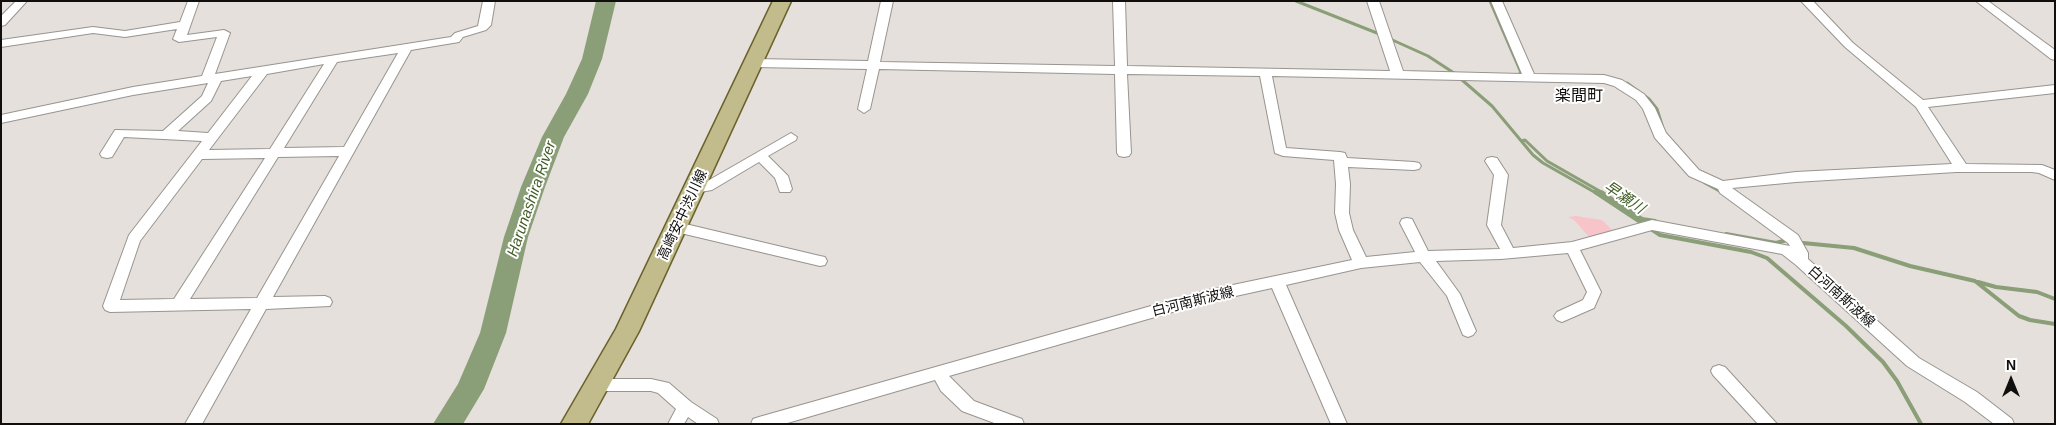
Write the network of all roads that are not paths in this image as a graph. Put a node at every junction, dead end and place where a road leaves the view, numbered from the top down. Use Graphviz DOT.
graph roads {
  1 [pos="22,1"];
  2 [pos="194,1"];
  3 [pos="489,1"];
  4 [pos="782,1"];
  5 [pos="887,1"];
  6 [pos="1118,1"];
  7 [pos="1373,1"];
  8 [pos="1496,1"];
  9 [pos="1806,1"];
  10 [pos="1981,1"];
  11 [pos="1,23"];
  12 [pos="186,24"];
  13 [pos="1,44"];
  14 [pos="408,46"];
  15 [pos="2055,56"];
  16 [pos="334,58"];
  17 [pos="754,63"];
  18 [pos="874,65"];
  19 [pos="263,70"];
  20 [pos="1121,70"];
  21 [pos="1265,73"];
  22 [pos="1398,76"];
  23 [pos="212,78"];
  24 [pos="1530,78"];
  25 [pos="2055,89"];
  26 [pos="1920,104"];
  27 [pos="864,109"];
  28 [pos="1,119"];
  29 [pos="166,135"];
  30 [pos="212,137"];
  31 [pos="791,137"];
  32 [pos="349,151"];
  33 [pos="276,153"];
  34 [pos="1124,153"];
  35 [pos="107,154"];
  36 [pos="198,155"];
  37 [pos="760,156"];
  38 [pos="1492,160"];
  39 [pos="1341,162"];
  40 [pos="1414,166"];
  41 [pos="1962,168"];
  42 [pos="2055,176"];
  43 [pos="1723,186"];
  44 [pos="695,188"];
  45 [pos="785,189"];
  46 [pos="1407,223"];
  47 [pos="677,227"];
  48 [pos="1572,247"];
  49 [pos="1509,253"];
  50 [pos="1424,256"];
  51 [pos="820,261"];
  52 [pos="1801,261"];
  53 [pos="1361,263"];
  54 [pos="1277,282"];
  55 [pos="263,302"];
  56 [pos="325,302"];
  57 [pos="180,304"];
  58 [pos="1562,316"];
  59 [pos="1468,331"];
  60 [pos="1719,371"];
  61 [pos="939,373"];
  62 [pos="598,385"];
  63 [pos="685,407"];
  64 [pos="193,424"];
  65 [pos="574,424"];
  66 [pos="676,424"];
  67 [pos="711,424"];
  68 [pos="759,424"];
  69 [pos="1016,424"];
  70 [pos="1339,424"];
  71 [pos="1770,424"];
  72 [pos="2006,424"];
  1 -- 11 [label="street"];
  2 -- 12 [label="street"];
  3 -- 14 [label="street"];
  4 -- 17 [label="main road, 高崎安中渋川線"];
  5 -- 18 [label="street"];
  6 -- 20 [label="street"];
  7 -- 22 [label="street"];
  8 -- 24 [label="street"];
  9 -- 26 [label="street"];
  10 -- 15 [label="street"];
  12 -- 13 [label="street"];
  12 -- 23 [label="street"];
  14 -- 16 [label="street"];
  14 -- 32 [label="street"];
  16 -- 19 [label="street"];
  16 -- 33 [label="street"];
  17 -- 18 [label="street"];
  17 -- 44 [label="main road, 高崎安中渋川線"];
  18 -- 20 [label="street"];
  18 -- 27 [label="street"];
  19 -- 23 [label="street"];
  19 -- 30 [label="street"];
  20 -- 21 [label="street"];
  20 -- 34 [label="street"];
  21 -- 22 [label="street"];
  21 -- 39 [label="street"];
  22 -- 24 [label="street"];
  23 -- 28 [label="street"];
  23 -- 29 [label="street"];
  24 -- 43 [label="street"];
  25 -- 26 [label="street"];
  26 -- 41 [label="street"];
  29 -- 30 [label="street"];
  29 -- 35 [label="street"];
  30 -- 36 [label="street"];
  31 -- 37 [label="street"];
  32 -- 33 [label="street"];
  32 -- 55 [label="street"];
  33 -- 36 [label="street"];
  33 -- 57 [label="street"];
  36 -- 57 [label="street"];
  37 -- 44 [label="street"];
  37 -- 45 [label="street"];
  38 -- 49 [label="street"];
  39 -- 40 [label="street"];
  39 -- 53 [label="street"];
  41 -- 42 [label="street"];
  41 -- 43 [label="street"];
  43 -- 52 [label="street"];
  44 -- 47 [label="main road, 高崎安中渋川線"];
  46 -- 50 [label="street"];
  47 -- 51 [label="street"];
  47 -- 62 [label="main road, 高崎安中渋川線"];
  48 -- 49 [label="street, 白河南斯波線"];
  48 -- 52 [label="street, 白河南斯波線"];
  48 -- 58 [label="street"];
  49 -- 50 [label="street, 白河南斯波線"];
  50 -- 53 [label="street, 白河南斯波線"];
  50 -- 59 [label="street"];
  52 -- 72 [label="street, 白河南斯波線"];
  53 -- 54 [label="street, 白河南斯波線"];
  54 -- 61 [label="street, 白河南斯波線"];
  54 -- 70 [label="street"];
  55 -- 56 [label="street"];
  55 -- 57 [label="street"];
  55 -- 64 [label="street"];
  60 -- 71 [label="street"];
  61 -- 68 [label="street, 白河南斯波線"];
  61 -- 69 [label="street"];
  62 -- 63 [label="street"];
  62 -- 65 [label="main road, 高崎安中渋川線"];
  63 -- 66 [label="street"];
  63 -- 67 [label="street"];
}
